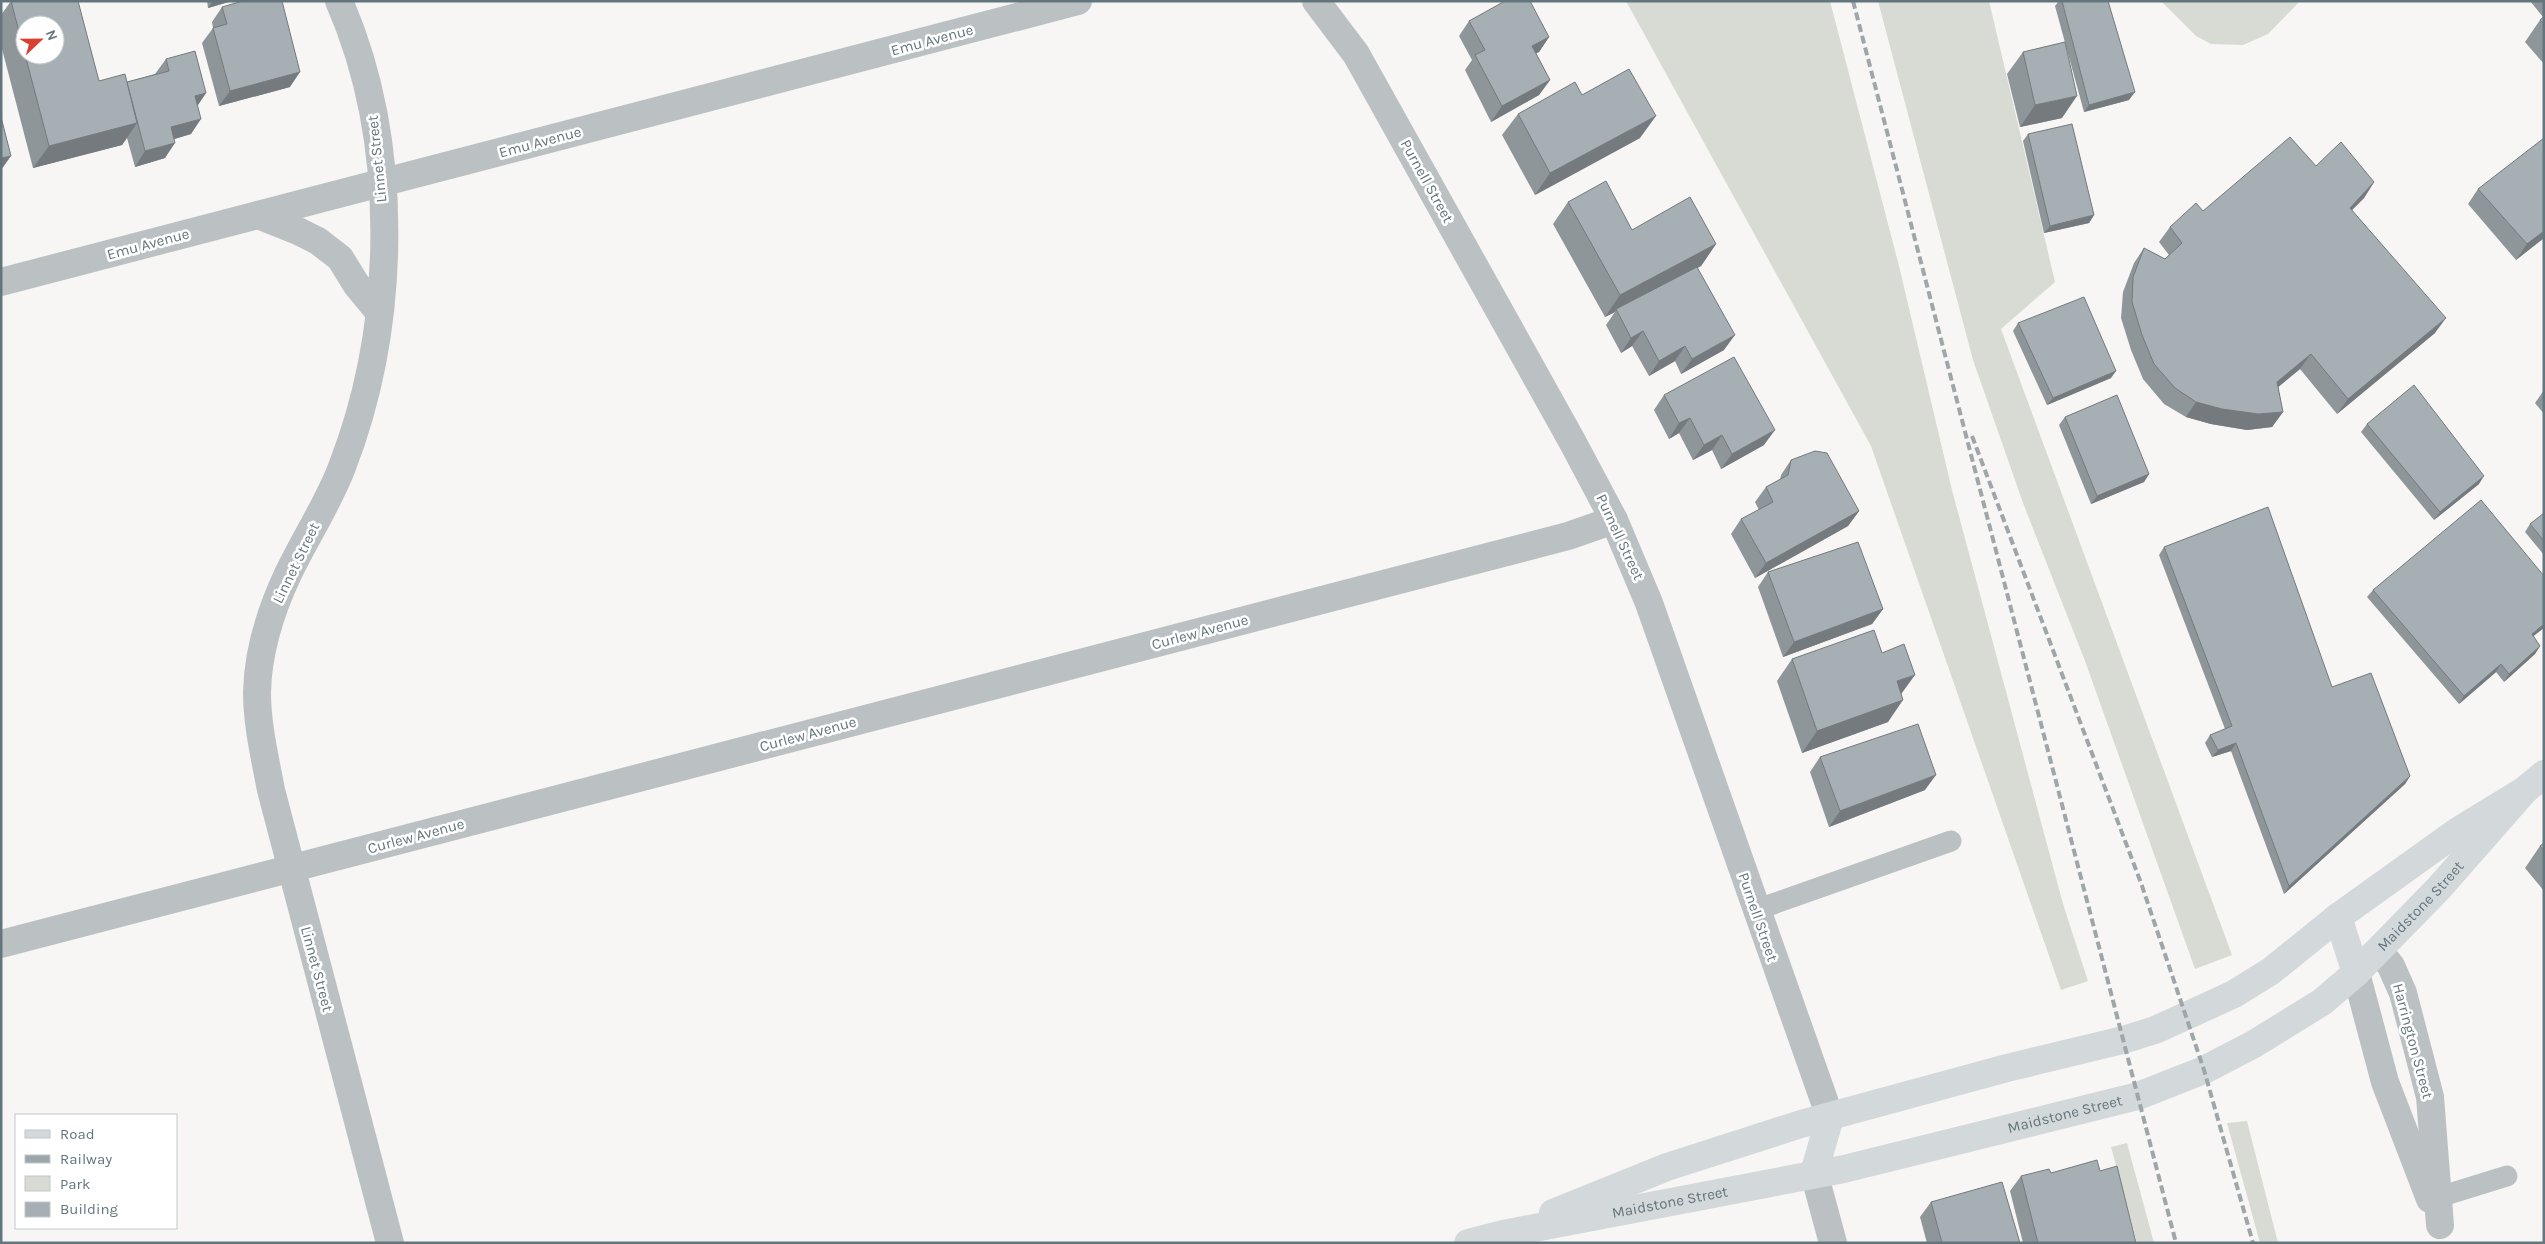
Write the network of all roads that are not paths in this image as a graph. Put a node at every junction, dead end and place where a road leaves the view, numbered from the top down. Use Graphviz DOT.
graph roads {
  1 [pos="339,1"];
  2 [pos="1078,1"];
  3 [pos="1316,1"];
  4 [pos="383,183"];
  5 [pos="258,215"];
  6 [pos="1,282"];
  7 [pos="379,312"];
  8 [pos="1614,520"];
  9 [pos="2534,782"];
  10 [pos="1951,841"];
  11 [pos="291,868"];
  12 [pos="1756,910"];
  13 [pos="2338,918"];
  14 [pos="1,944"];
  15 [pos="2379,951"];
  16 [pos="2356,973"];
  17 [pos="1830,1118"];
  18 [pos="1814,1173"];
  19 [pos="2507,1176"];
  20 [pos="2439,1217"];
  21 [pos="1503,1234"];
  22 [pos="390,1243"];
  23 [pos="1468,1243"];
  24 [pos="1833,1243"];
  1 -- 4 [label="street, Linnet Street"];
  2 -- 4 [label="street, Emu Avenue"];
  3 -- 8 [label="street, Purnell Street"];
  4 -- 5 [label="street, Emu Avenue"];
  4 -- 7 [label="street, Linnet Street"];
  5 -- 6 [label="street, Emu Avenue"];
  5 -- 7 [label="street"];
  7 -- 11 [label="street, Linnet Street"];
  8 -- 11 [label="street, Curlew Avenue"];
  8 -- 12 [label="street, Purnell Street"];
  9 -- 13 [label="main road, Maidstone Street"];
  9 -- 15 [label="main road, Maidstone Street"];
  10 -- 12 [label="lane"];
  11 -- 14 [label="street, Curlew Avenue"];
  11 -- 22 [label="street, Linnet Street"];
  12 -- 17 [label="street, Purnell Street"];
  13 -- 15 [label="main road"];
  13 -- 16 [label="main road"];
  13 -- 17 [label="main road, Maidstone Street"];
  15 -- 16 [label="main road, Maidstone Street"];
  15 -- 20 [label="street, Harrington Street"];
  16 -- 18 [label="main road, Maidstone Street"];
  16 -- 20 [label="street"];
  17 -- 18 [label="main road"];
  17 -- 21 [label="main road, Maidstone Street"];
  18 -- 21 [label="main road, Maidstone Street"];
  18 -- 24 [label="street"];
  19 -- 20 [label="lane"];
  21 -- 23 [label="main road, Maidstone Street"];
}
